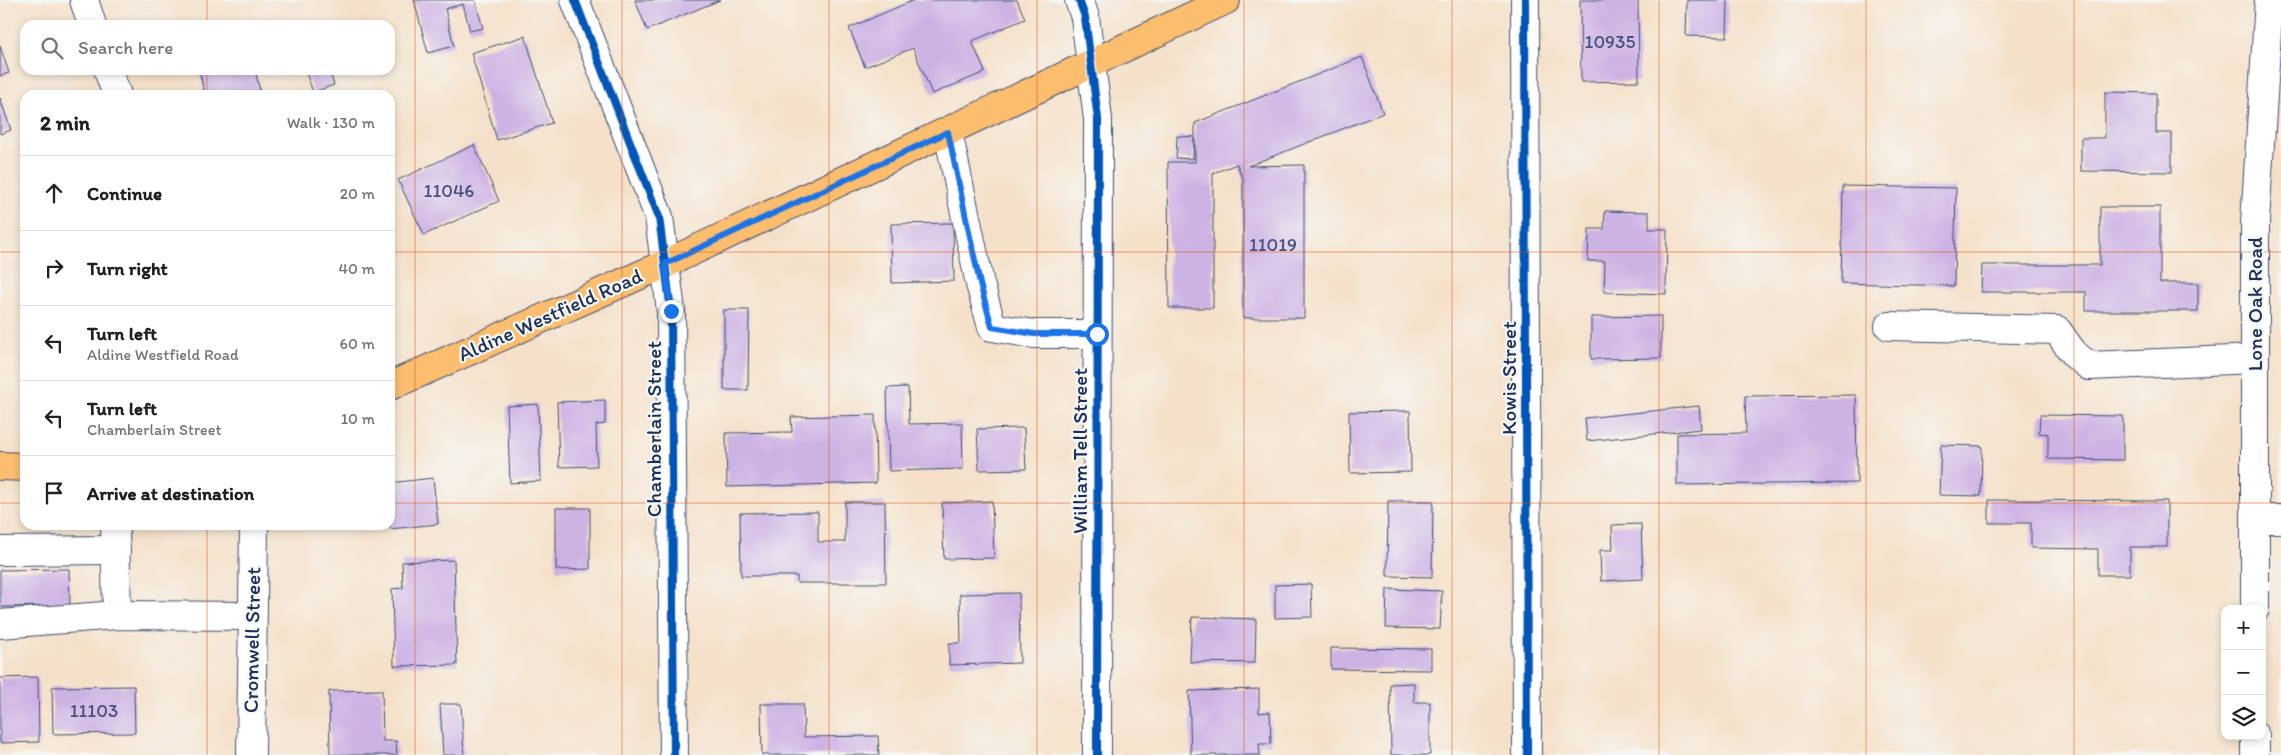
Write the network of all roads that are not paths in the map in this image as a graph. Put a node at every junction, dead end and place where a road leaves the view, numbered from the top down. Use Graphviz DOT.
graph roads {
  1 [pos="84,0"];
  2 [pos="575,0"];
  3 [pos="1079,0"];
  4 [pos="1226,0"];
  5 [pos="1525,0"];
  6 [pos="2270,0"];
  7 [pos="90,20"];
  8 [pos="1092,63"];
  9 [pos="110,75"];
  10 [pos="114,90"];
  11 [pos="948,132"];
  12 [pos="665,264"];
  13 [pos="1890,326"];
  14 [pos="1097,334"];
  15 [pos="2255,359"];
  16 [pos="395,384"];
  17 [pos="0,466"];
  18 [pos="20,467"];
  19 [pos="2268,519"];
  20 [pos="254,530"];
  21 [pos="116,538"];
  22 [pos="0,551"];
  23 [pos="2256,605"];
  24 [pos="117,615"];
  25 [pos="251,616"];
  26 [pos="0,624"];
  27 [pos="2255,740"];
  28 [pos="251,755"];
  29 [pos="674,755"];
  30 [pos="1097,755"];
  31 [pos="1527,755"];
  32 [pos="2255,755"];
  1 -- 7 [label="street"];
  2 -- 12 [label="street, Chamberlain Street"];
  3 -- 8 [label="street, William Tell Street"];
  4 -- 8 [label="main road, Aldine Westfield Road"];
  5 -- 31 [label="street, Kowis Street"];
  6 -- 15 [label="street, Lone Oak Road"];
  8 -- 11 [label="main road, Aldine Westfield Road"];
  8 -- 14 [label="street, William Tell Street"];
  9 -- 10 [label="street"];
  11 -- 12 [label="main road, Aldine Westfield Road"];
  11 -- 14 [label="street"];
  12 -- 16 [label="main road, Aldine Westfield Road"];
  12 -- 29 [label="street, Chamberlain Street"];
  13 -- 15 [label="street"];
  14 -- 30 [label="street, William Tell Street"];
  15 -- 19 [label="street, Lone Oak Road"];
  17 -- 18 [label="main road"];
  19 -- 23 [label="street, Lone Oak Road"];
  20 -- 25 [label="street, Cromwell Street"];
  21 -- 22 [label="street"];
  21 -- 24 [label="street"];
  24 -- 25 [label="street"];
  24 -- 26 [label="street"];
  25 -- 28 [label="street, Cromwell Street"];
  27 -- 32 [label="street"];
}
